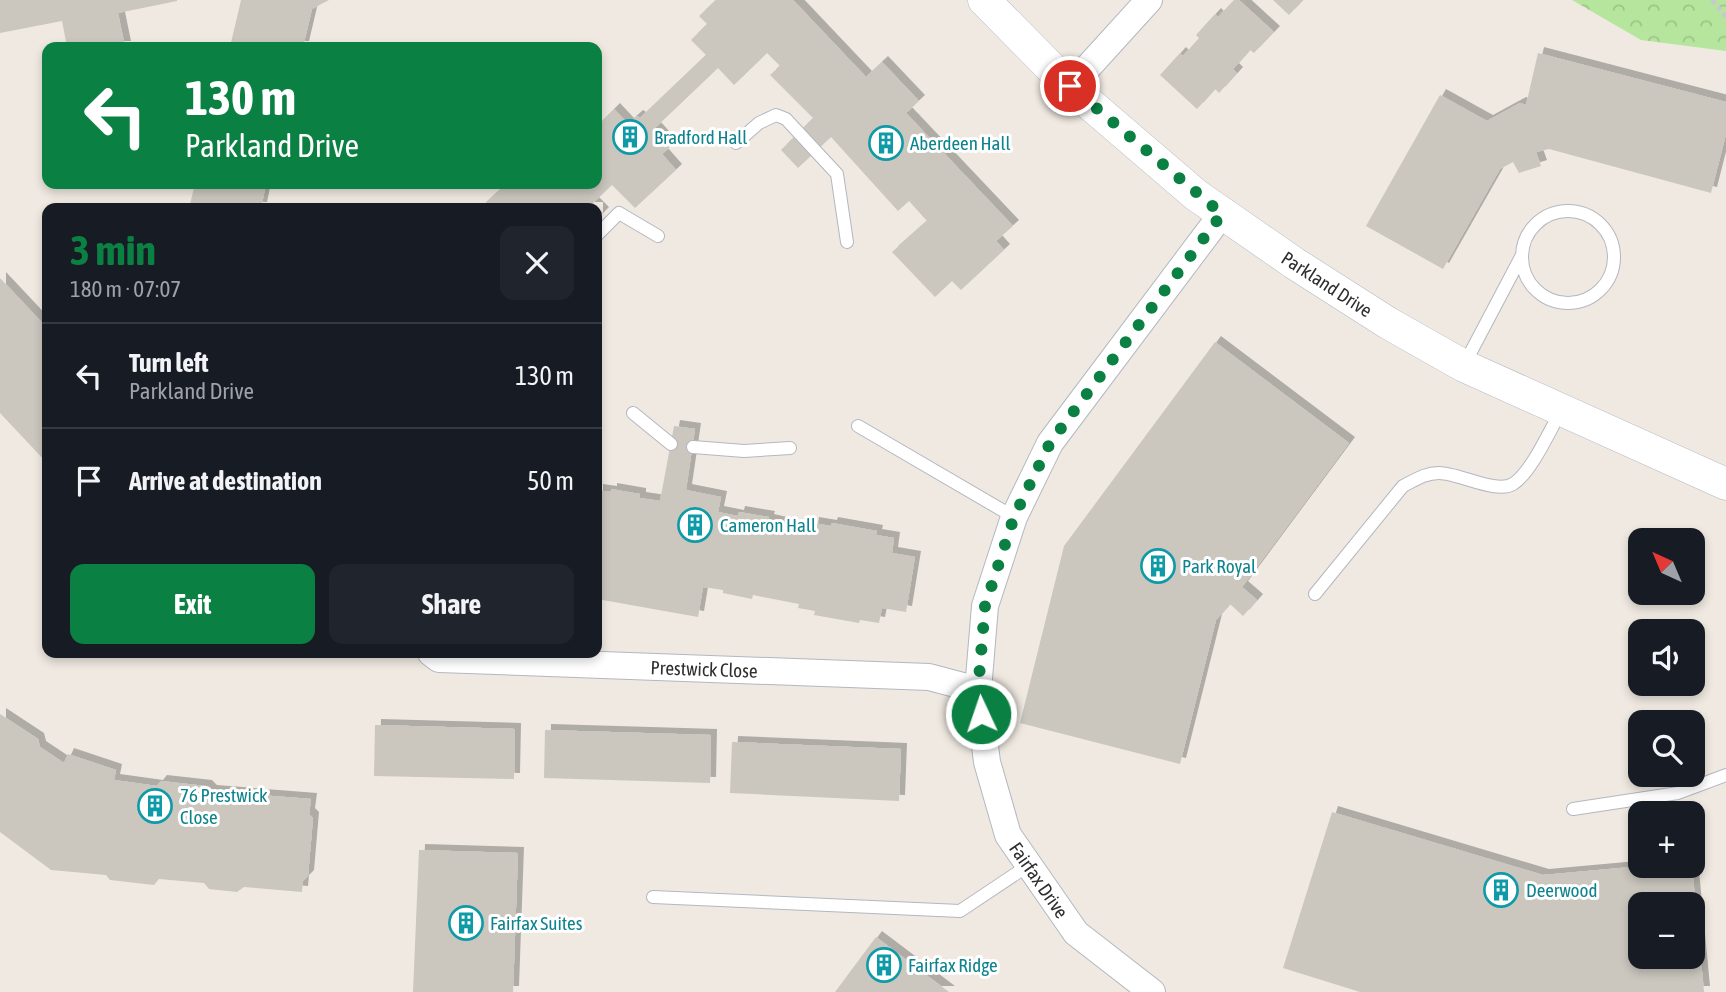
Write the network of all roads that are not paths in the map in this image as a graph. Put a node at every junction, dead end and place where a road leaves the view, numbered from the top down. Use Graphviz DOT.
graph roads {
  1 [pos="984,0"];
  2 [pos="1149,0"];
  3 [pos="1070,86"];
  4 [pos="736,143"];
  5 [pos="1222,214"];
  6 [pos="602,230"];
  7 [pos="658,236"];
  8 [pos="846,242"];
  9 [pos="1522,255"];
  10 [pos="1464,366"];
  11 [pos="1561,411"];
  12 [pos="633,414"];
  13 [pos="858,426"];
  14 [pos="671,444"];
  15 [pos="693,447"];
  16 [pos="790,448"];
  17 [pos="1726,484"];
  18 [pos="1014,517"];
  19 [pos="1315,594"];
  20 [pos="438,658"];
  21 [pos="978,690"];
  22 [pos="1726,775"];
  23 [pos="1573,809"];
  24 [pos="1029,865"];
  25 [pos="653,897"];
  26 [pos="1152,992"];
  1 -- 3 [label="street, Parkland Drive"];
  2 -- 3 [label="street"];
  3 -- 5 [label="street, Parkland Drive"];
  4 -- 8 [label="lane"];
  5 -- 10 [label="street, Parkland Drive"];
  5 -- 18 [label="street, Fairfax Drive"];
  6 -- 7 [label="lane"];
  9 -- 9 [label="lane"];
  9 -- 10 [label="lane"];
  10 -- 11 [label="street, Parkland Drive"];
  11 -- 17 [label="street, Parkland Drive"];
  11 -- 19 [label="lane"];
  12 -- 14 [label="lane"];
  13 -- 18 [label="lane"];
  15 -- 16 [label="lane"];
  18 -- 21 [label="street, Fairfax Drive"];
  20 -- 21 [label="street, Prestwick Close"];
  21 -- 24 [label="street, Fairfax Drive"];
  22 -- 23 [label="lane"];
  24 -- 25 [label="lane"];
  24 -- 26 [label="street, Fairfax Drive"];
}
